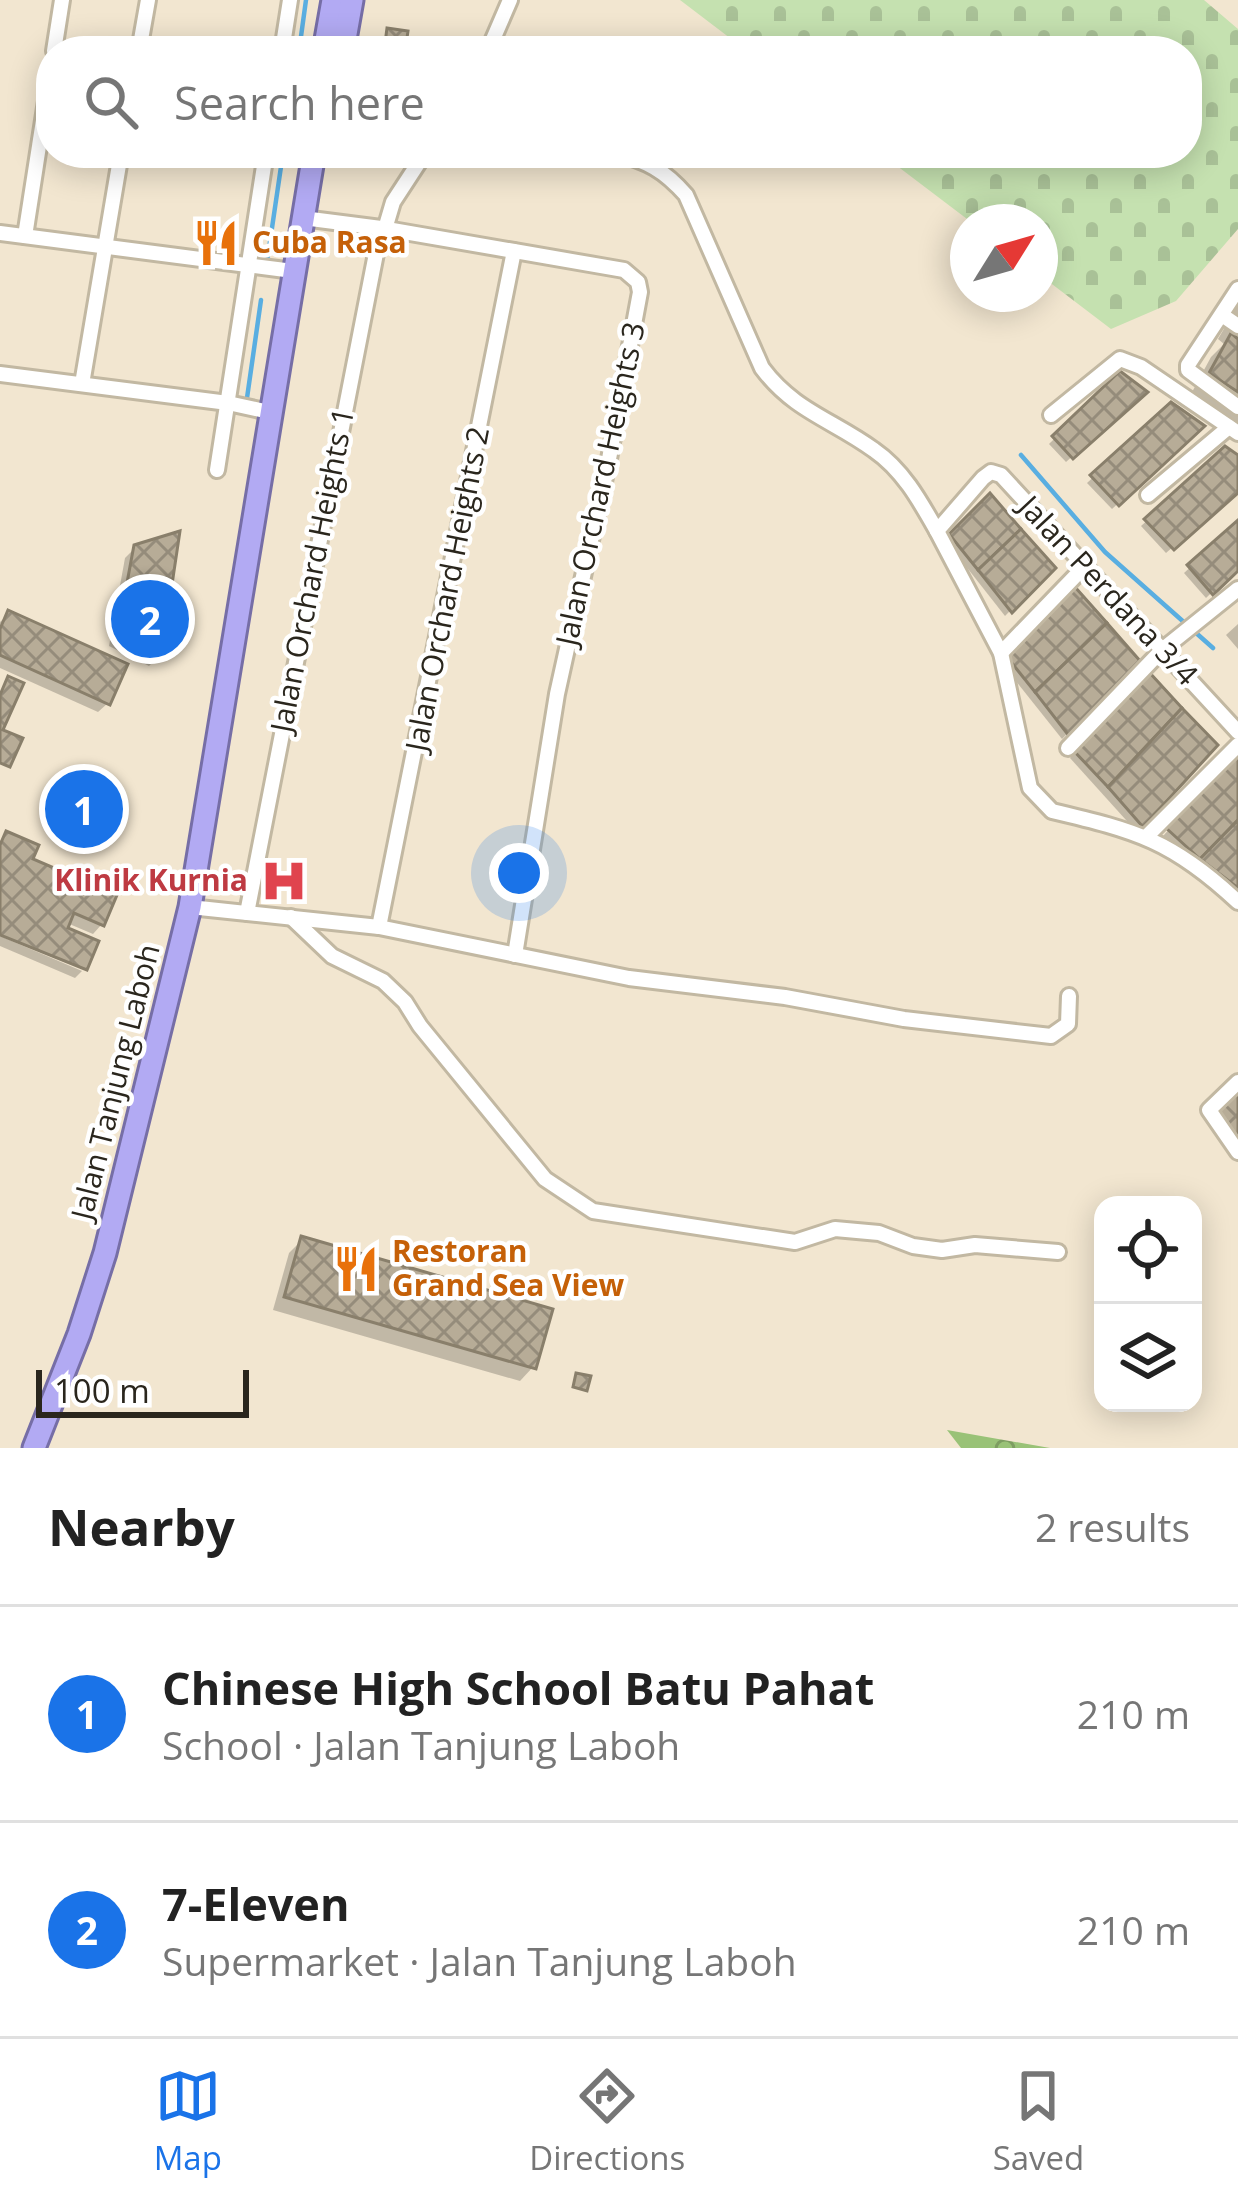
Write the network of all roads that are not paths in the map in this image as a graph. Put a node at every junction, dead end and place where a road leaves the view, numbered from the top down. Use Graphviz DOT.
graph roads {
  1 [pos="62,0"];
  2 [pos="148,0"];
  3 [pos="290,0"];
  4 [pos="333,0"];
  5 [pos="352,0"];
  6 [pos="510,0"];
  7 [pos="56,36"];
  8 [pos="142,36"];
  9 [pos="284,36"];
  10 [pos="327,36"];
  11 [pos="346,36"];
  12 [pos="494,36"];
  13 [pos="36,165"];
  14 [pos="119,168"];
  15 [pos="267,168"];
  16 [pos="316,168"];
  17 [pos="415,168"];
  18 [pos="660,168"];
  19 [pos="322,220"];
  20 [pos="383,228"];
  21 [pos="0,233"];
  22 [pos="25,236"];
  23 [pos="105,248"];
  24 [pos="514,251"];
  25 [pos="270,269"];
  26 [pos="1238,289"];
  27 [pos="1222,315"];
  28 [pos="1238,326"];
  29 [pos="0,374"];
  30 [pos="82,384"];
  31 [pos="228,403"];
  32 [pos="1238,407"];
  33 [pos="274,413"];
  34 [pos="1051,416"];
  35 [pos="1233,430"];
  36 [pos="217,470"];
  37 [pos="1148,495"];
  38 [pos="938,531"];
  39 [pos="1085,566"];
  40 [pos="1238,589"];
  41 [pos="1162,650"];
  42 [pos="1001,652"];
  43 [pos="1238,732"];
  44 [pos="1238,745"];
  45 [pos="1068,748"];
  46 [pos="1147,836"];
  47 [pos="1238,902"];
  48 [pos="190,907"];
  49 [pos="247,913"];
  50 [pos="291,917"];
  51 [pos="379,927"];
  52 [pos="515,955"];
  53 [pos="1069,996"];
  54 [pos="1238,1082"];
  55 [pos="1238,1152"];
  56 [pos="1058,1252"];
  57 [pos="34,1448"];
  1 -- 7 [label="street"];
  2 -- 8 [label="street"];
  3 -- 9 [label="street"];
  4 -- 10 [label="highway"];
  5 -- 11 [label="highway"];
  6 -- 12 [label="street"];
  13 -- 22 [label="street"];
  14 -- 23 [label="street"];
  15 -- 25 [label="street"];
  16 -- 19 [label="highway, Jalan Tanjung Laboh"];
  17 -- 20 [label="street, Jalan Orchard Heights 1"];
  18 -- 38 [label="street"];
  19 -- 20 [label="street, Jalan Orchard Heights 3"];
  19 -- 25 [label="highway, Jalan Tanjung Laboh"];
  20 -- 24 [label="street, Jalan Orchard Heights 3"];
  20 -- 49 [label="street, Jalan Orchard Heights 1"];
  21 -- 22 [label="street"];
  22 -- 23 [label="street"];
  23 -- 25 [label="street"];
  23 -- 30 [label="street"];
  24 -- 51 [label="street, Jalan Orchard Heights 2"];
  24 -- 52 [label="street, Jalan Orchard Heights 3"];
  25 -- 31 [label="street"];
  25 -- 33 [label="highway, Jalan Tanjung Laboh"];
  26 -- 27 [label="street"];
  27 -- 28 [label="street"];
  27 -- 32 [label="street"];
  29 -- 30 [label="street"];
  30 -- 31 [label="street"];
  31 -- 33 [label="street"];
  31 -- 36 [label="street"];
  33 -- 48 [label="highway, Jalan Tanjung Laboh"];
  34 -- 35 [label="street"];
  35 -- 37 [label="street"];
  38 -- 39 [label="street, Jalan Perdana 3/4"];
  38 -- 42 [label="street"];
  39 -- 41 [label="street, Jalan Perdana 3/4"];
  39 -- 42 [label="street"];
  40 -- 41 [label="street"];
  41 -- 43 [label="street, Jalan Perdana 3/4"];
  41 -- 45 [label="street"];
  42 -- 46 [label="street"];
  44 -- 46 [label="street"];
  46 -- 47 [label="street"];
  48 -- 49 [label="street"];
  48 -- 57 [label="highway, Jalan Tanjung Laboh"];
  49 -- 50 [label="street"];
  50 -- 51 [label="street"];
  50 -- 56 [label="street"];
  51 -- 52 [label="street"];
  52 -- 53 [label="street"];
  54 -- 55 [label="street"];
}
